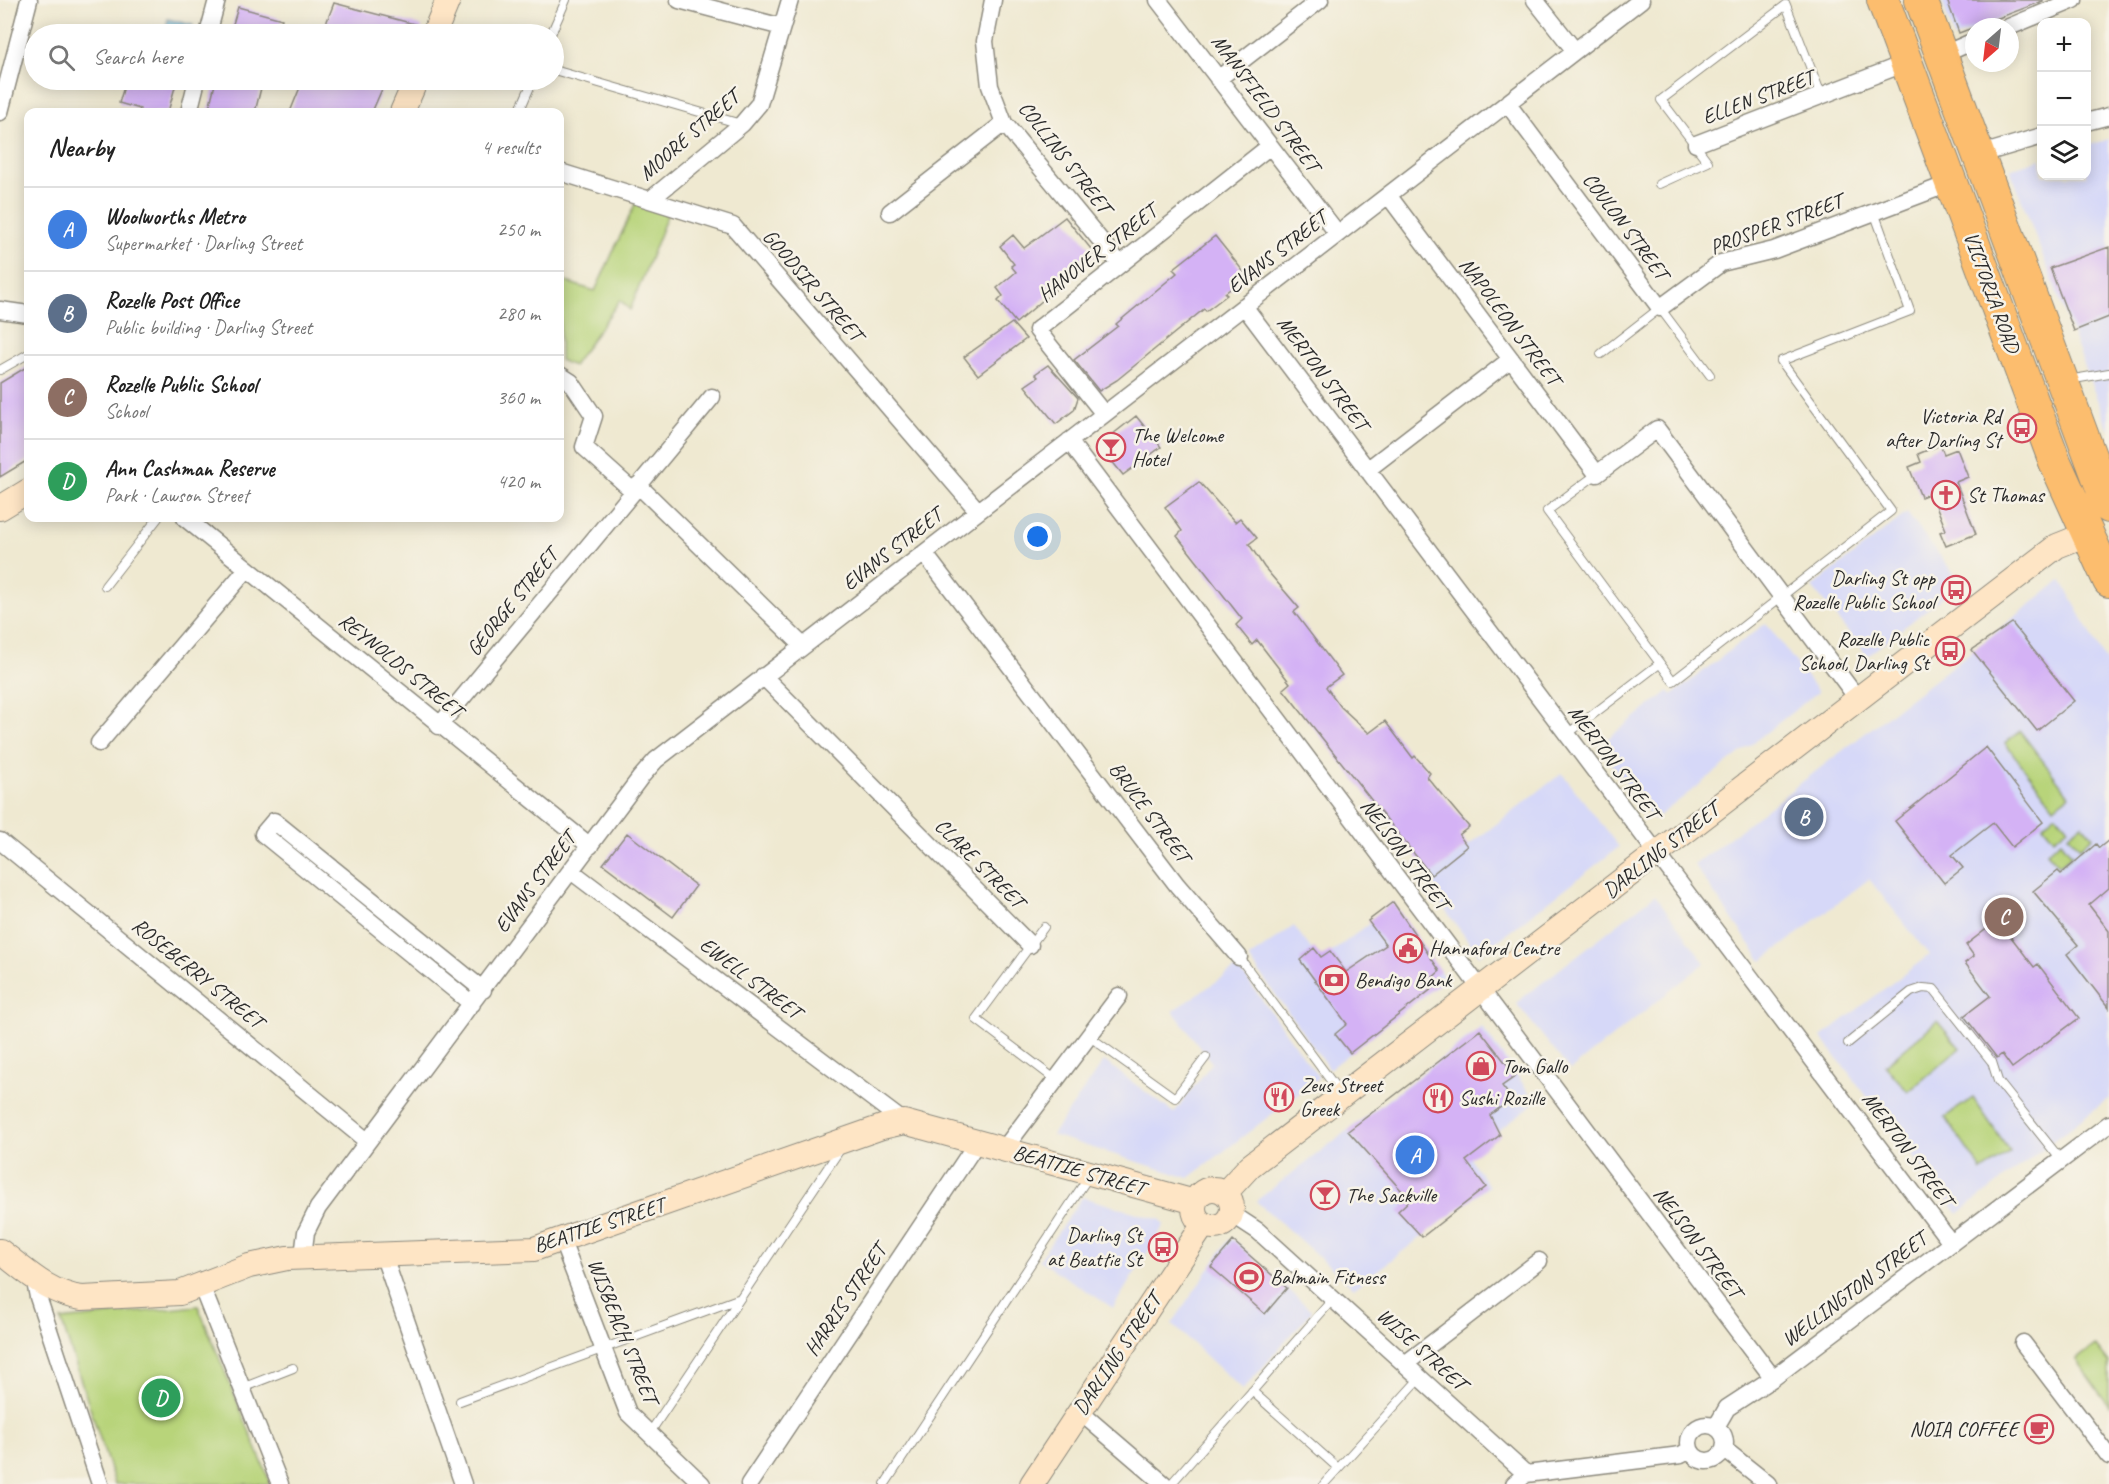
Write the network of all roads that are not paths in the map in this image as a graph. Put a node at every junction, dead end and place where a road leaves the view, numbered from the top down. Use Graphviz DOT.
graph roads {
  1 [pos="29,0"];
  2 [pos="217,0"];
  3 [pos="448,0"];
  4 [pos="566,0"];
  5 [pos="679,0"];
  6 [pos="790,0"];
  7 [pos="993,0"];
  8 [pos="1158,0"];
  9 [pos="1320,0"];
  10 [pos="1535,0"];
  11 [pos="1641,0"];
  12 [pos="1882,0"];
  13 [pos="1922,0"];
  14 [pos="2074,0"];
  15 [pos="2019,23"];
  16 [pos="211,24"];
  17 [pos="438,24"];
  18 [pos="555,24"];
  19 [pos="782,27"];
  20 [pos="1965,45"];
  21 [pos="1575,51"];
  22 [pos="1942,55"];
  23 [pos="1906,63"];
  24 [pos="564,73"];
  25 [pos="1218,78"];
  26 [pos="194,90"];
  27 [pos="412,90"];
  28 [pos="529,90"];
  29 [pos="1822,97"];
  30 [pos="1507,103"];
  31 [pos="190,108"];
  32 [pos="404,108"];
  33 [pos="521,108"];
  34 [pos="0,112"];
  35 [pos="2109,116"];
  36 [pos="2091,121"];
  37 [pos="1004,123"];
  38 [pos="742,124"];
  39 [pos="2037,137"];
  40 [pos="1696,144"];
  41 [pos="1270,146"];
  42 [pos="1978,155"];
  43 [pos="564,173"];
  44 [pos="1951,183"];
  45 [pos="1659,184"];
  46 [pos="1388,195"];
  47 [pos="650,200"];
  48 [pos="890,212"];
  49 [pos="1874,212"];
  50 [pos="1338,234"];
  51 [pos="1120,264"];
  52 [pos="1244,306"];
  53 [pos="1660,308"];
  54 [pos="0,310"];
  55 [pos="24,313"];
  56 [pos="1601,354"];
  57 [pos="24,356"];
  58 [pos="1511,359"];
  59 [pos="0,370"];
  60 [pos="2109,373"];
  61 [pos="1710,375"];
  62 [pos="564,378"];
  63 [pos="2061,381"];
  64 [pos="712,397"];
  65 [pos="1104,414"];
  66 [pos="1069,441"];
  67 [pos="1367,470"];
  68 [pos="1597,474"];
  69 [pos="636,488"];
  70 [pos="24,493"];
  71 [pos="0,507"];
  72 [pos="2109,507"];
  73 [pos="978,511"];
  74 [pos="155,522"];
  75 [pos="190,522"];
  76 [pos="2098,529"];
  77 [pos="924,553"];
  78 [pos="247,569"];
  79 [pos="2109,581"];
  80 [pos="105,586"];
  81 [pos="1782,598"];
  82 [pos="803,646"];
  83 [pos="1659,664"];
  84 [pos="763,676"];
  85 [pos="1857,698"];
  86 [pos="439,726"];
  87 [pos="1566,735"];
  88 [pos="99,743"];
  89 [pos="0,841"];
  90 [pos="590,846"];
  91 [pos="1656,855"];
  92 [pos="571,871"];
  93 [pos="374,900"];
  94 [pos="362,915"];
  95 [pos="1044,927"];
  96 [pos="1030,945"];
  97 [pos="1239,957"];
  98 [pos="483,990"];
  99 [pos="1480,991"];
  100 [pos="1119,996"];
  101 [pos="472,1004"];
  102 [pos="1090,1037"];
  103 [pos="1848,1043"];
  104 [pos="1206,1057"];
  105 [pos="1056,1080"];
  106 [pos="1342,1096"];
  107 [pos="904,1122"];
  108 [pos="2109,1124"];
  109 [pos="848,1138"];
  110 [pos="367,1141"];
  111 [pos="978,1141"];
  112 [pos="1004,1149"];
  113 [pos="2061,1160"];
  114 [pos="1090,1173"];
  115 [pos="1195,1202"];
  116 [pos="1229,1203"];
  117 [pos="1204,1224"];
  118 [pos="562,1241"];
  119 [pos="1951,1243"];
  120 [pos="0,1251"];
  121 [pos="383,1254"];
  122 [pos="303,1256"];
  123 [pos="1539,1261"];
  124 [pos="34,1277"];
  125 [pos="201,1285"];
  126 [pos="739,1299"];
  127 [pos="1333,1299"];
  128 [pos="2023,1343"];
  129 [pos="604,1346"];
  130 [pos="1405,1364"];
  131 [pos="293,1368"];
  132 [pos="1420,1378"];
  133 [pos="1773,1378"];
  134 [pos="242,1388"];
  135 [pos="1252,1391"];
  136 [pos="460,1401"];
  137 [pos="1079,1411"];
  138 [pos="1716,1427"];
  139 [pos="650,1434"];
  140 [pos="1724,1449"];
  141 [pos="1689,1450"];
  142 [pos="2109,1456"];
  143 [pos="1338,1468"];
  144 [pos="1520,1479"];
  145 [pos="100,1484"];
  146 [pos="280,1484"];
  147 [pos="463,1484"];
  148 [pos="702,1484"];
  149 [pos="749,1484"];
  150 [pos="885,1484"];
  151 [pos="1032,1484"];
  152 [pos="1164,1484"];
  153 [pos="1171,1484"];
  154 [pos="1324,1484"];
  155 [pos="1768,1484"];
  1 -- 34 [label="street"];
  2 -- 16 [label="street"];
  3 -- 17 [label="street"];
  4 -- 18 [label="lane"];
  5 -- 19 [label="street"];
  6 -- 19 [label="street, MOORE STREET"];
  7 -- 37 [label="street, COLLINS STREET"];
  8 -- 25 [label="street, MANSFIELD STREET"];
  9 -- 25 [label="street"];
  10 -- 21 [label="street"];
  11 -- 21 [label="street, EVANS STREET"];
  12 -- 23 [label="highway, VICTORIA ROAD"];
  13 -- 22 [label="highway, VICTORIA ROAD"];
  14 -- 15 [label="street"];
  19 -- 38 [label="street, MOORE STREET"];
  20 -- 22 [label="street"];
  21 -- 30 [label="street, EVANS STREET"];
  22 -- 42 [label="highway, VICTORIA ROAD"];
  23 -- 29 [label="street, ELLEN STREET"];
  23 -- 44 [label="highway, VICTORIA ROAD"];
  24 -- 38 [label="lane"];
  25 -- 41 [label="street, MANSFIELD STREET"];
  26 -- 31 [label="street"];
  27 -- 32 [label="street"];
  28 -- 33 [label="lane"];
  29 -- 40 [label="street, ELLEN STREET"];
  29 -- 40 [label="lane"];
  30 -- 46 [label="street, EVANS STREET"];
  30 -- 53 [label="street, COULON STREET"];
  35 -- 36 [label="street"];
  37 -- 48 [label="street"];
  37 -- 51 [label="street, COLLINS STREET"];
  38 -- 47 [label="street, MOORE STREET"];
  39 -- 42 [label="street"];
  40 -- 45 [label="lane, ELLEN STREET"];
  41 -- 50 [label="street, MANSFIELD STREET"];
  41 -- 51 [label="street, HANOVER STREET"];
  42 -- 63 [label="highway, VICTORIA ROAD"];
  43 -- 47 [label="street, GOODSIR STREET"];
  44 -- 49 [label="street, PROSPER STREET"];
  44 -- 76 [label="highway, VICTORIA ROAD"];
  46 -- 50 [label="street, EVANS STREET"];
  46 -- 58 [label="street, NAPOLEON STREET"];
  47 -- 73 [label="street, GOODSIR STREET"];
  49 -- 53 [label="street, PROSPER STREET"];
  49 -- 81 [label="lane"];
  50 -- 52 [label="street, EVANS STREET"];
  51 -- 65 [label="street, HANOVER STREET"];
  52 -- 65 [label="street, EVANS STREET"];
  52 -- 67 [label="street, MERTON STREET"];
  53 -- 56 [label="lane, PROSPER STREET"];
  53 -- 61 [label="lane, COULON STREET"];
  54 -- 55 [label="street"];
  57 -- 59 [label="lane"];
  58 -- 67 [label="street"];
  58 -- 68 [label="street, NAPOLEON STREET"];
  60 -- 63 [label="lane"];
  62 -- 69 [label="street"];
  63 -- 72 [label="highway, VICTORIA ROAD"];
  64 -- 69 [label="street, GEORGE STREET"];
  65 -- 66 [label="street, EVANS STREET"];
  66 -- 73 [label="street, EVANS STREET"];
  66 -- 99 [label="street, NELSON STREET"];
  67 -- 87 [label="street, MERTON STREET"];
  68 -- 81 [label="street"];
  68 -- 83 [label="lane"];
  69 -- 82 [label="street"];
  69 -- 86 [label="street, GEORGE STREET"];
  70 -- 71 [label="street"];
  73 -- 77 [label="street, EVANS STREET"];
  74 -- 80 [label="lane"];
  75 -- 78 [label="street, REYNOLDS STREET"];
  76 -- 79 [label="highway, VICTORIA ROAD"];
  76 -- 85 [label="street, DARLING STREET"];
  77 -- 82 [label="street, EVANS STREET"];
  77 -- 97 [label="street, BRUCE STREET"];
  78 -- 86 [label="street, REYNOLDS STREET"];
  78 -- 88 [label="street"];
  81 -- 83 [label="lane"];
  81 -- 85 [label="street"];
  82 -- 84 [label="street, EVANS STREET"];
  83 -- 87 [label="lane"];
  84 -- 90 [label="street, EVANS STREET"];
  84 -- 96 [label="street, CLARE STREET"];
  85 -- 91 [label="street, DARLING STREET"];
  86 -- 90 [label="street, REYNOLDS STREET"];
  87 -- 91 [label="street, MERTON STREET"];
  89 -- 110 [label="street, ROSEBERRY STREET"];
  90 -- 92 [label="street, EVANS STREET"];
  91 -- 99 [label="street, DARLING STREET"];
  91 -- 119 [label="street, MERTON STREET"];
  92 -- 98 [label="street, EVANS STREET"];
  92 -- 107 [label="street, EWELL STREET"];
  93 -- 94 [label="street"];
  93 -- 94 [label="street"];
  93 -- 98 [label="street"];
  94 -- 101 [label="street"];
  95 -- 96 [label="lane"];
  96 -- 105 [label="lane"];
  97 -- 106 [label="lane, BRUCE STREET"];
  98 -- 101 [label="street, EVANS STREET"];
  99 -- 106 [label="street, DARLING STREET"];
  99 -- 133 [label="street, NELSON STREET"];
  100 -- 102 [label="street"];
  101 -- 110 [label="street, EVANS STREET"];
  102 -- 104 [label="lane"];
  102 -- 105 [label="street"];
  103 -- 113 [label="lane"];
  105 -- 112 [label="street"];
  106 -- 116 [label="street, DARLING STREET"];
  107 -- 109 [label="street, BEATTIE STREET"];
  107 -- 111 [label="street, BEATTIE STREET"];
  108 -- 113 [label="street, WELLINGTON STREET"];
  109 -- 118 [label="street, BEATTIE STREET"];
  109 -- 126 [label="lane"];
  110 -- 122 [label="street, EVANS STREET"];
  111 -- 112 [label="street, BEATTIE STREET"];
  111 -- 149 [label="street, HARRIS STREET"];
  112 -- 114 [label="street, BEATTIE STREET"];
  113 -- 119 [label="street, WELLINGTON STREET"];
  114 -- 115 [label="street, BEATTIE STREET"];
  114 -- 150 [label="lane"];
  115 -- 116 [label="street"];
  115 -- 117 [label="street"];
  116 -- 117 [label="street"];
  116 -- 127 [label="street, WISE STREET"];
  117 -- 137 [label="street, DARLING STREET"];
  118 -- 121 [label="street, BEATTIE STREET"];
  118 -- 129 [label="street, WISBEACH STREET"];
  119 -- 133 [label="street, WELLINGTON STREET"];
  120 -- 124 [label="street, BEATTIE STREET"];
  121 -- 122 [label="street, BEATTIE STREET"];
  121 -- 147 [label="street"];
  122 -- 125 [label="street, BEATTIE STREET"];
  123 -- 130 [label="street"];
  124 -- 125 [label="street, BEATTIE STREET"];
  124 -- 145 [label="street"];
  125 -- 134 [label="street"];
  126 -- 129 [label="lane"];
  126 -- 139 [label="lane"];
  127 -- 130 [label="street, WISE STREET"];
  127 -- 135 [label="lane"];
  128 -- 142 [label="street"];
  129 -- 136 [label="lane"];
  129 -- 139 [label="street, WISBEACH STREET"];
  130 -- 132 [label="street, WISE STREET"];
  131 -- 134 [label="lane"];
  132 -- 143 [label="lane"];
  132 -- 144 [label="street, WISE STREET"];
  133 -- 138 [label="street, WELLINGTON STREET"];
  134 -- 146 [label="street"];
  135 -- 143 [label="lane"];
  135 -- 153 [label="lane"];
  137 -- 151 [label="street, DARLING STREET"];
  137 -- 152 [label="street"];
  138 -- 140 [label="street"];
  138 -- 141 [label="street"];
  139 -- 148 [label="street, WISBEACH STREET"];
  140 -- 141 [label="street"];
  140 -- 155 [label="street"];
  141 -- 144 [label="street"];
  143 -- 154 [label="lane"];
}
